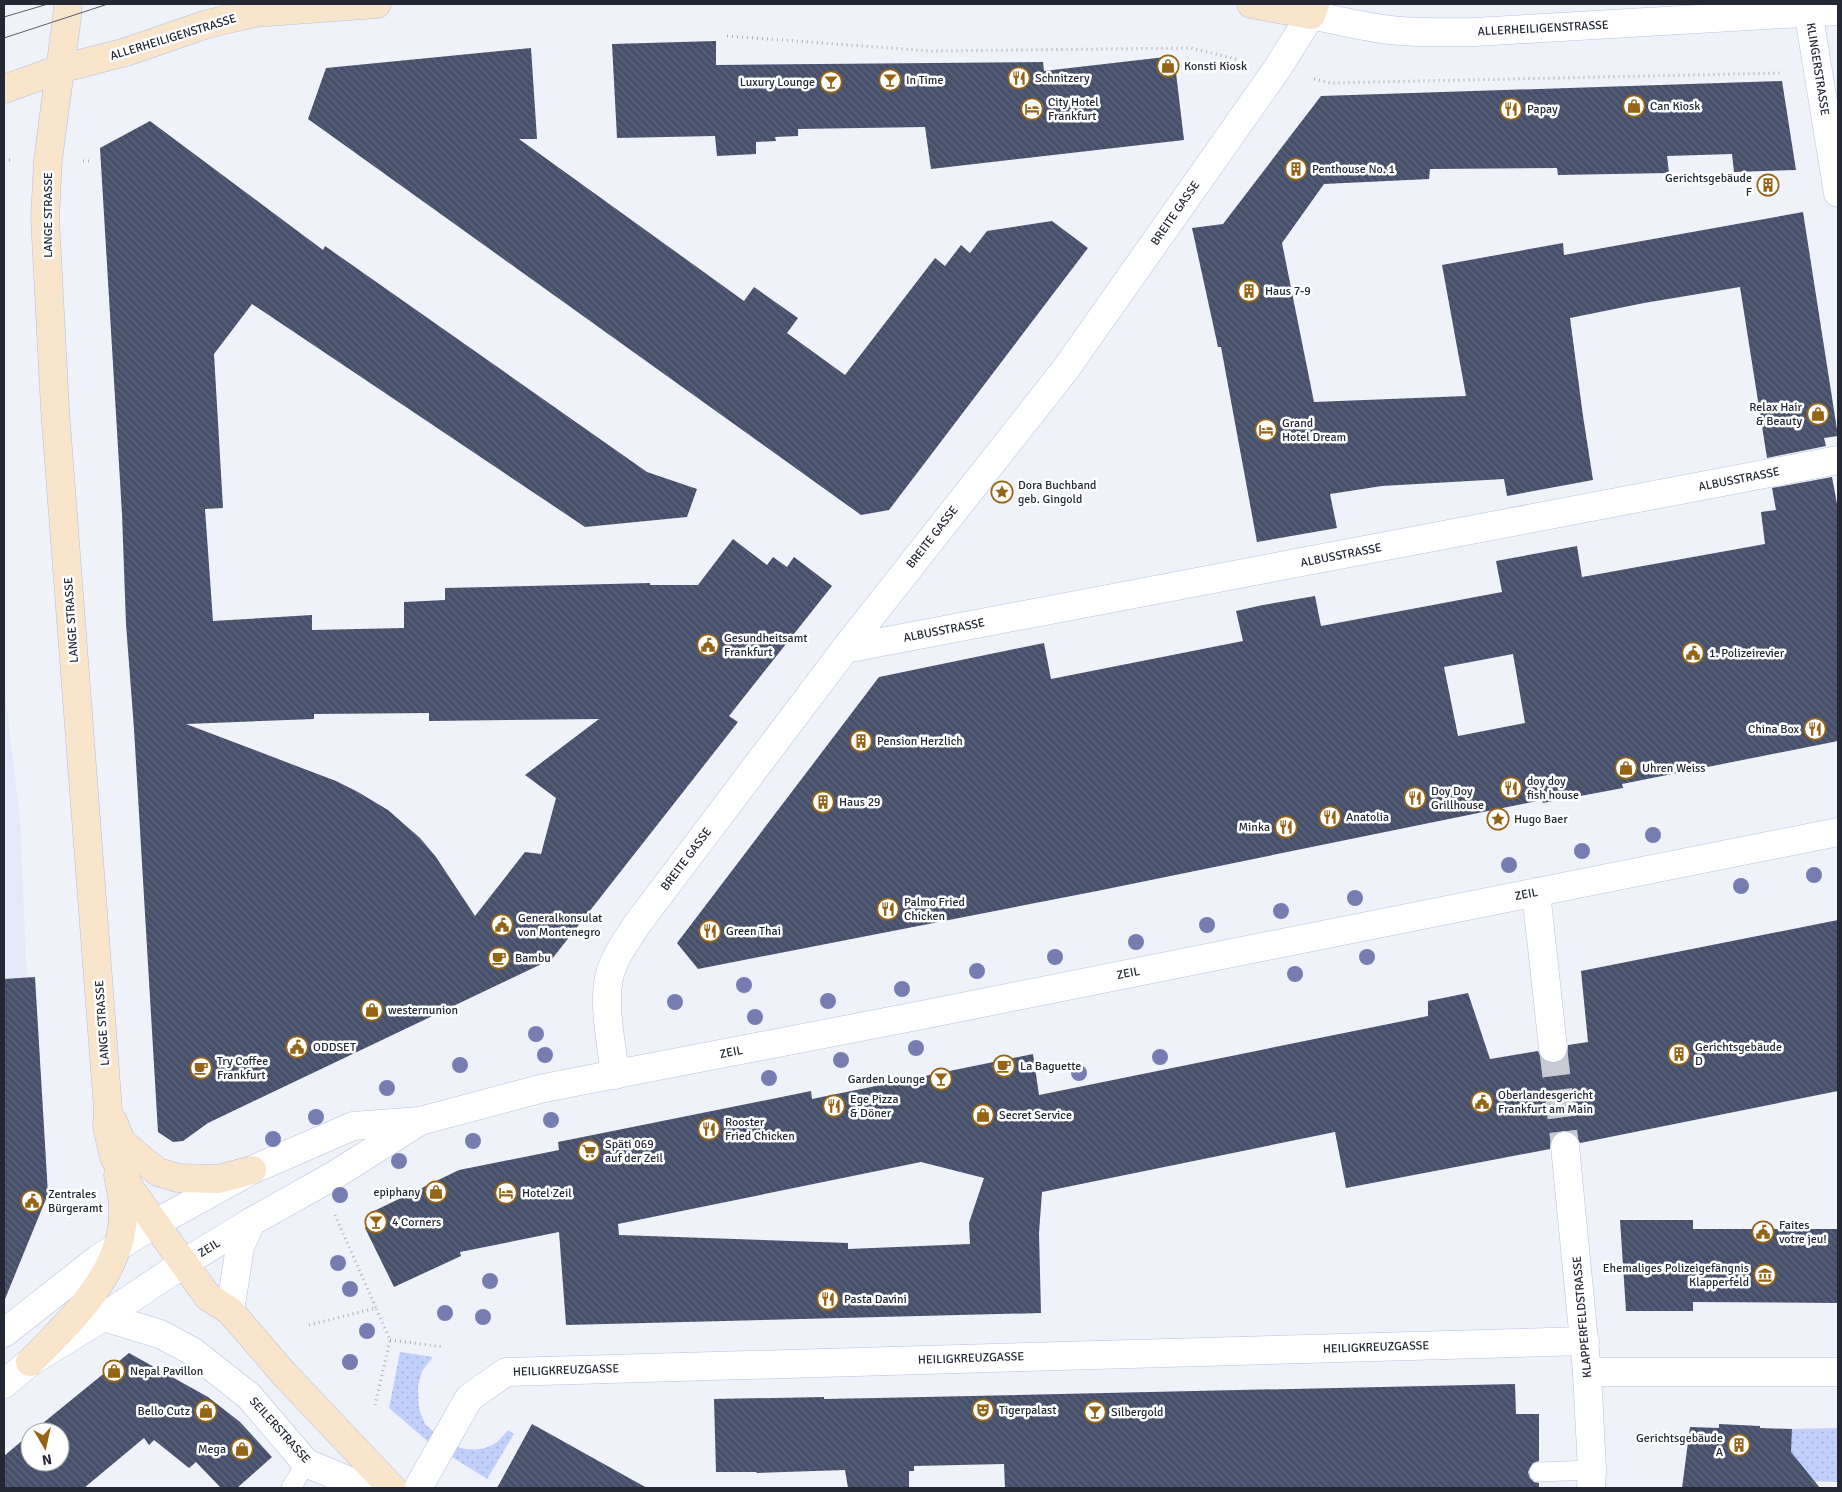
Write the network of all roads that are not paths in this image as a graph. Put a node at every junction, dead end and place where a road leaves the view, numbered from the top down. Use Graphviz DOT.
graph roads {
  1 [pos="68,4"];
  2 [pos="377,4"];
  3 [pos="1251,4"];
  4 [pos="1808,8"];
  5 [pos="1313,9"];
  6 [pos="1838,11"];
  7 [pos="60,69"];
  8 [pos="4,89"];
  9 [pos="1838,193"];
  10 [pos="1838,460"];
  11 [pos="845,649"];
  12 [pos="1838,832"];
  13 [pos="1536,892"];
  14 [pos="1553,1048"];
  15 [pos="615,1075"];
  16 [pos="108,1110"];
  17 [pos="420,1121"];
  18 [pos="1565,1146"];
  19 [pos="114,1157"];
  20 [pos="252,1170"];
  21 [pos="251,1222"];
  22 [pos="156,1223"];
  23 [pos="119,1246"];
  24 [pos="184,1263"];
  25 [pos="32,1311"];
  26 [pos="230,1311"];
  27 [pos="93,1313"];
  28 [pos="4,1333"];
  29 [pos="1585,1340"];
  30 [pos="30,1362"];
  31 [pos="1588,1372"];
  32 [pos="1838,1372"];
  33 [pos="4,1384"];
  34 [pos="306,1463"];
  35 [pos="1539,1472"];
  36 [pos="1591,1479"];
  37 [pos="291,1488"];
  38 [pos="366,1488"];
  39 [pos="392,1488"];
  40 [pos="418,1488"];
  1 -- 7 [label="main road, LANGE STRASSE"];
  2 -- 7 [label="main road, ALLERHEILIGENSTRASSE"];
  3 -- 5 [label="main road, ALLERHEILIGENSTRASSE"];
  4 -- 5 [label="street, ALLERHEILIGENSTRASSE"];
  4 -- 6 [label="street, ALLERHEILIGENSTRASSE"];
  4 -- 9 [label="street, KLINGERSTRASSE"];
  5 -- 11 [label="street, BREITE GASSE"];
  7 -- 8 [label="main road, ALLERHEILIGENSTRASSE"];
  7 -- 16 [label="main road, LANGE STRASSE"];
  10 -- 11 [label="street, ALBUSSTRASSE"];
  11 -- 15 [label="street, BREITE GASSE"];
  12 -- 13 [label="street, ZEIL"];
  13 -- 14 [label="street"];
  13 -- 15 [label="street, ZEIL"];
  15 -- 17 [label="street, ZEIL"];
  16 -- 19 [label="main road, LANGE STRASSE"];
  16 -- 20 [label="main road"];
  17 -- 20 [label="street, ZEIL"];
  17 -- 21 [label="street, ZEIL"];
  18 -- 29 [label="street, KLAPPERFELDSTRASSE"];
  19 -- 22 [label="main road, LANGE STRASSE"];
  19 -- 23 [label="main road"];
  20 -- 22 [label="street, ZEIL"];
  21 -- 24 [label="street, ZEIL"];
  21 -- 26 [label="street"];
  22 -- 23 [label="street, ZEIL"];
  22 -- 24 [label="main road"];
  23 -- 25 [label="street, ZEIL"];
  23 -- 27 [label="main road"];
  24 -- 26 [label="main road"];
  24 -- 27 [label="street, ZEIL"];
  25 -- 27 [label="street, SEILERSTRASSE"];
  25 -- 28 [label="street, ZEIL"];
  26 -- 39 [label="main road"];
  27 -- 30 [label="main road"];
  27 -- 34 [label="street, SEILERSTRASSE"];
  29 -- 31 [label="street, KLAPPERFELDSTRASSE"];
  29 -- 40 [label="street, HEILIGKREUZGASSE"];
  30 -- 33 [label="street"];
  31 -- 32 [label="street"];
  31 -- 36 [label="street, KLAPPERFELDSTRASSE"];
  34 -- 37 [label="lane"];
  34 -- 38 [label="street, SEILERSTRASSE"];
  35 -- 36 [label="lane"];
}
